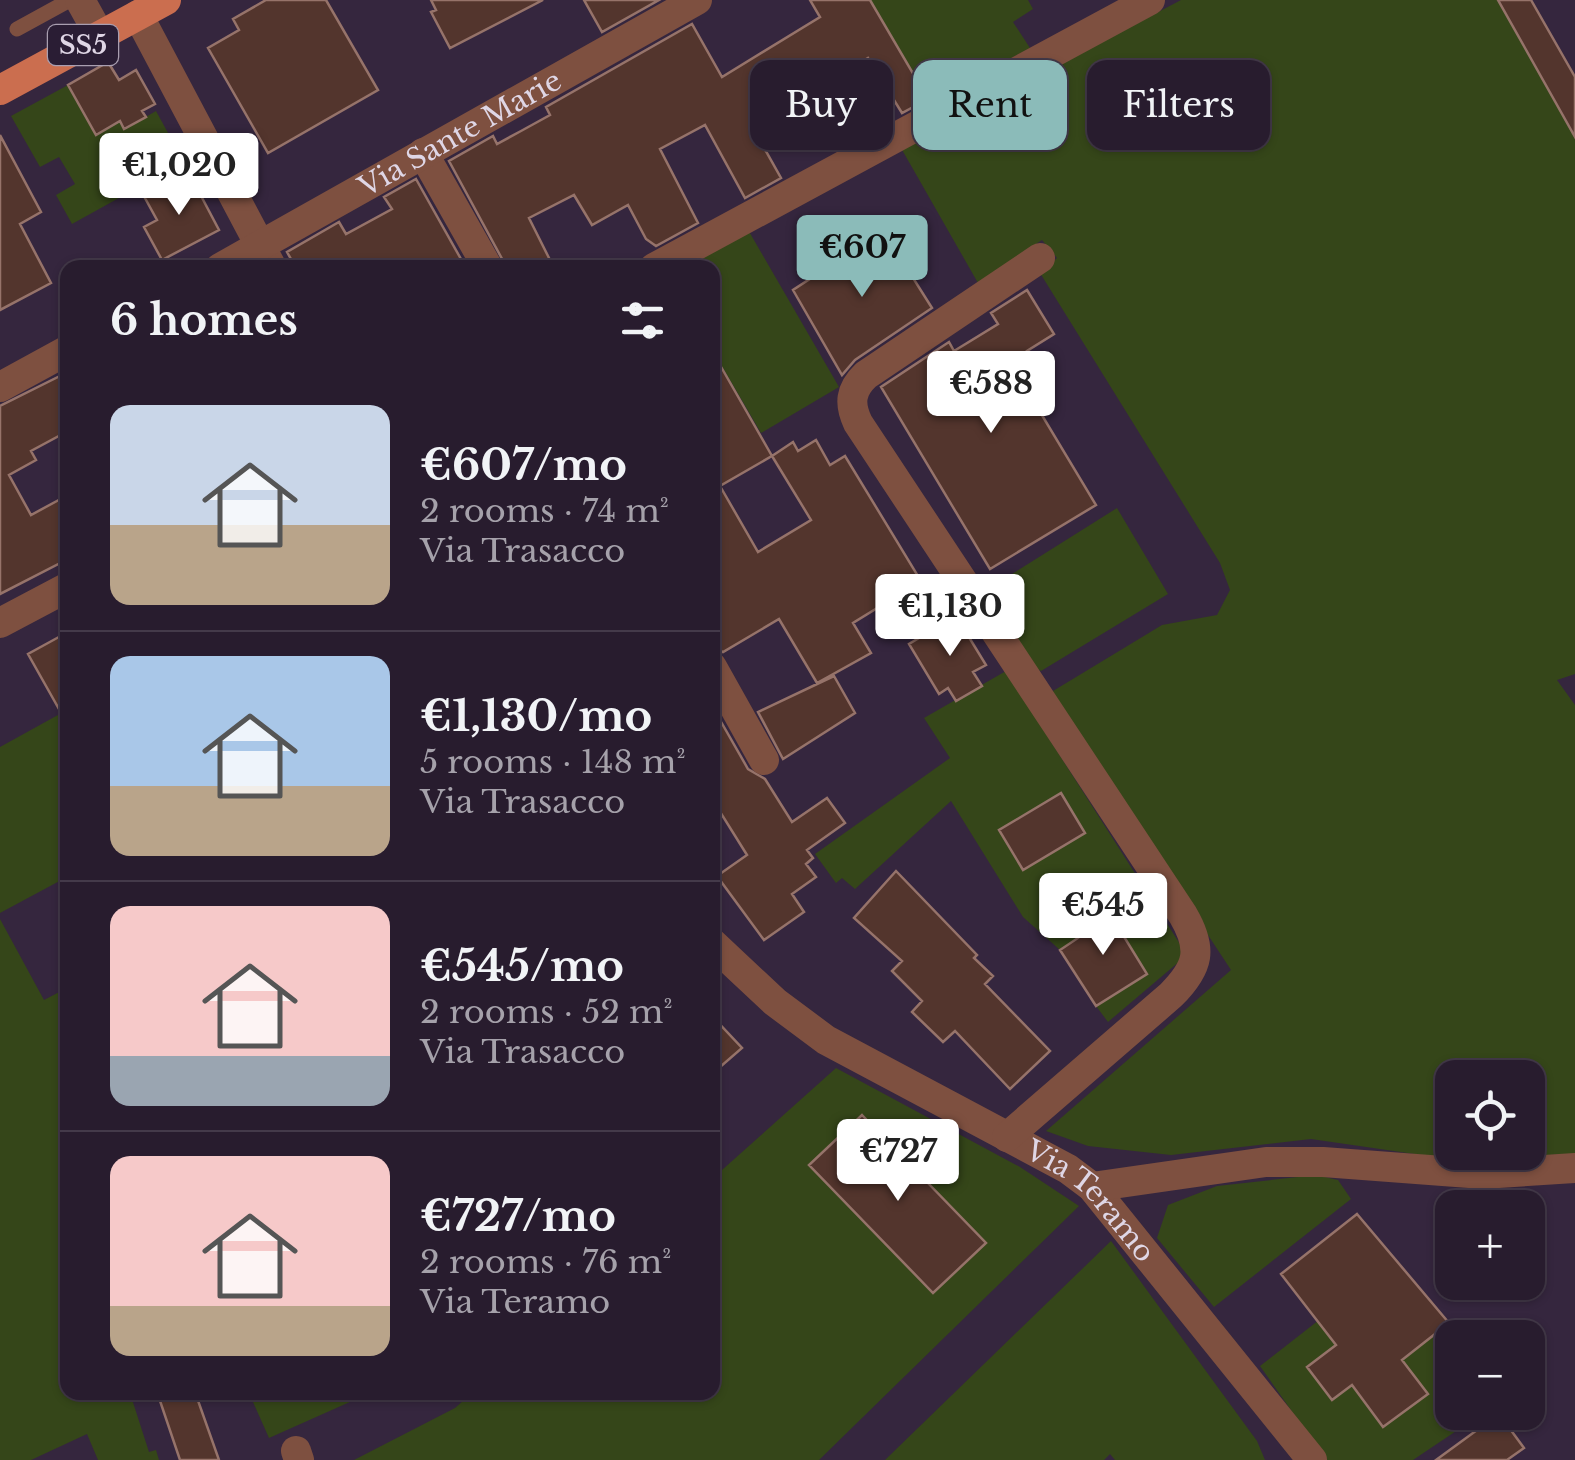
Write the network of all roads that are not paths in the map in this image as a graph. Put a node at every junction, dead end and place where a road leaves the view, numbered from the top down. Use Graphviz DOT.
graph roads {
  1 [pos="70,0"];
  2 [pos="80,0"];
  3 [pos="166,0"];
  4 [pos="698,0"];
  5 [pos="1150,0"];
  6 [pos="138,15"];
  7 [pos="17,29"];
  8 [pos="100,36"];
  9 [pos="0,90"];
  10 [pos="423,153"];
  11 [pos="266,256"];
  12 [pos="1040,258"];
  13 [pos="483,260"];
  14 [pos="669,260"];
  15 [pos="60,354"];
  16 [pos="0,386"];
  17 [pos="60,591"];
  18 [pos="0,624"];
  19 [pos="720,681"];
  20 [pos="764,760"];
  21 [pos="720,950"];
  22 [pos="1007,1137"];
  23 [pos="1575,1168"];
  24 [pos="1092,1187"];
  25 [pos="1312,1460"];
  1 -- 7 [label="lane"];
  2 -- 8 [label="street"];
  3 -- 6 [label="main road, SS5"];
  4 -- 10 [label="street, Via Sante Marie"];
  5 -- 14 [label="street"];
  6 -- 8 [label="main road, SS5"];
  6 -- 11 [label="street"];
  8 -- 9 [label="main road, SS5"];
  10 -- 11 [label="street, Via Sante Marie"];
  10 -- 13 [label="street"];
  12 -- 22 [label="street"];
  15 -- 16 [label="street"];
  17 -- 18 [label="street"];
  19 -- 20 [label="street"];
  21 -- 22 [label="street, Via Teramo"];
  22 -- 24 [label="street, Via Teramo"];
  23 -- 24 [label="street"];
  24 -- 25 [label="street, Via Teramo"];
}
